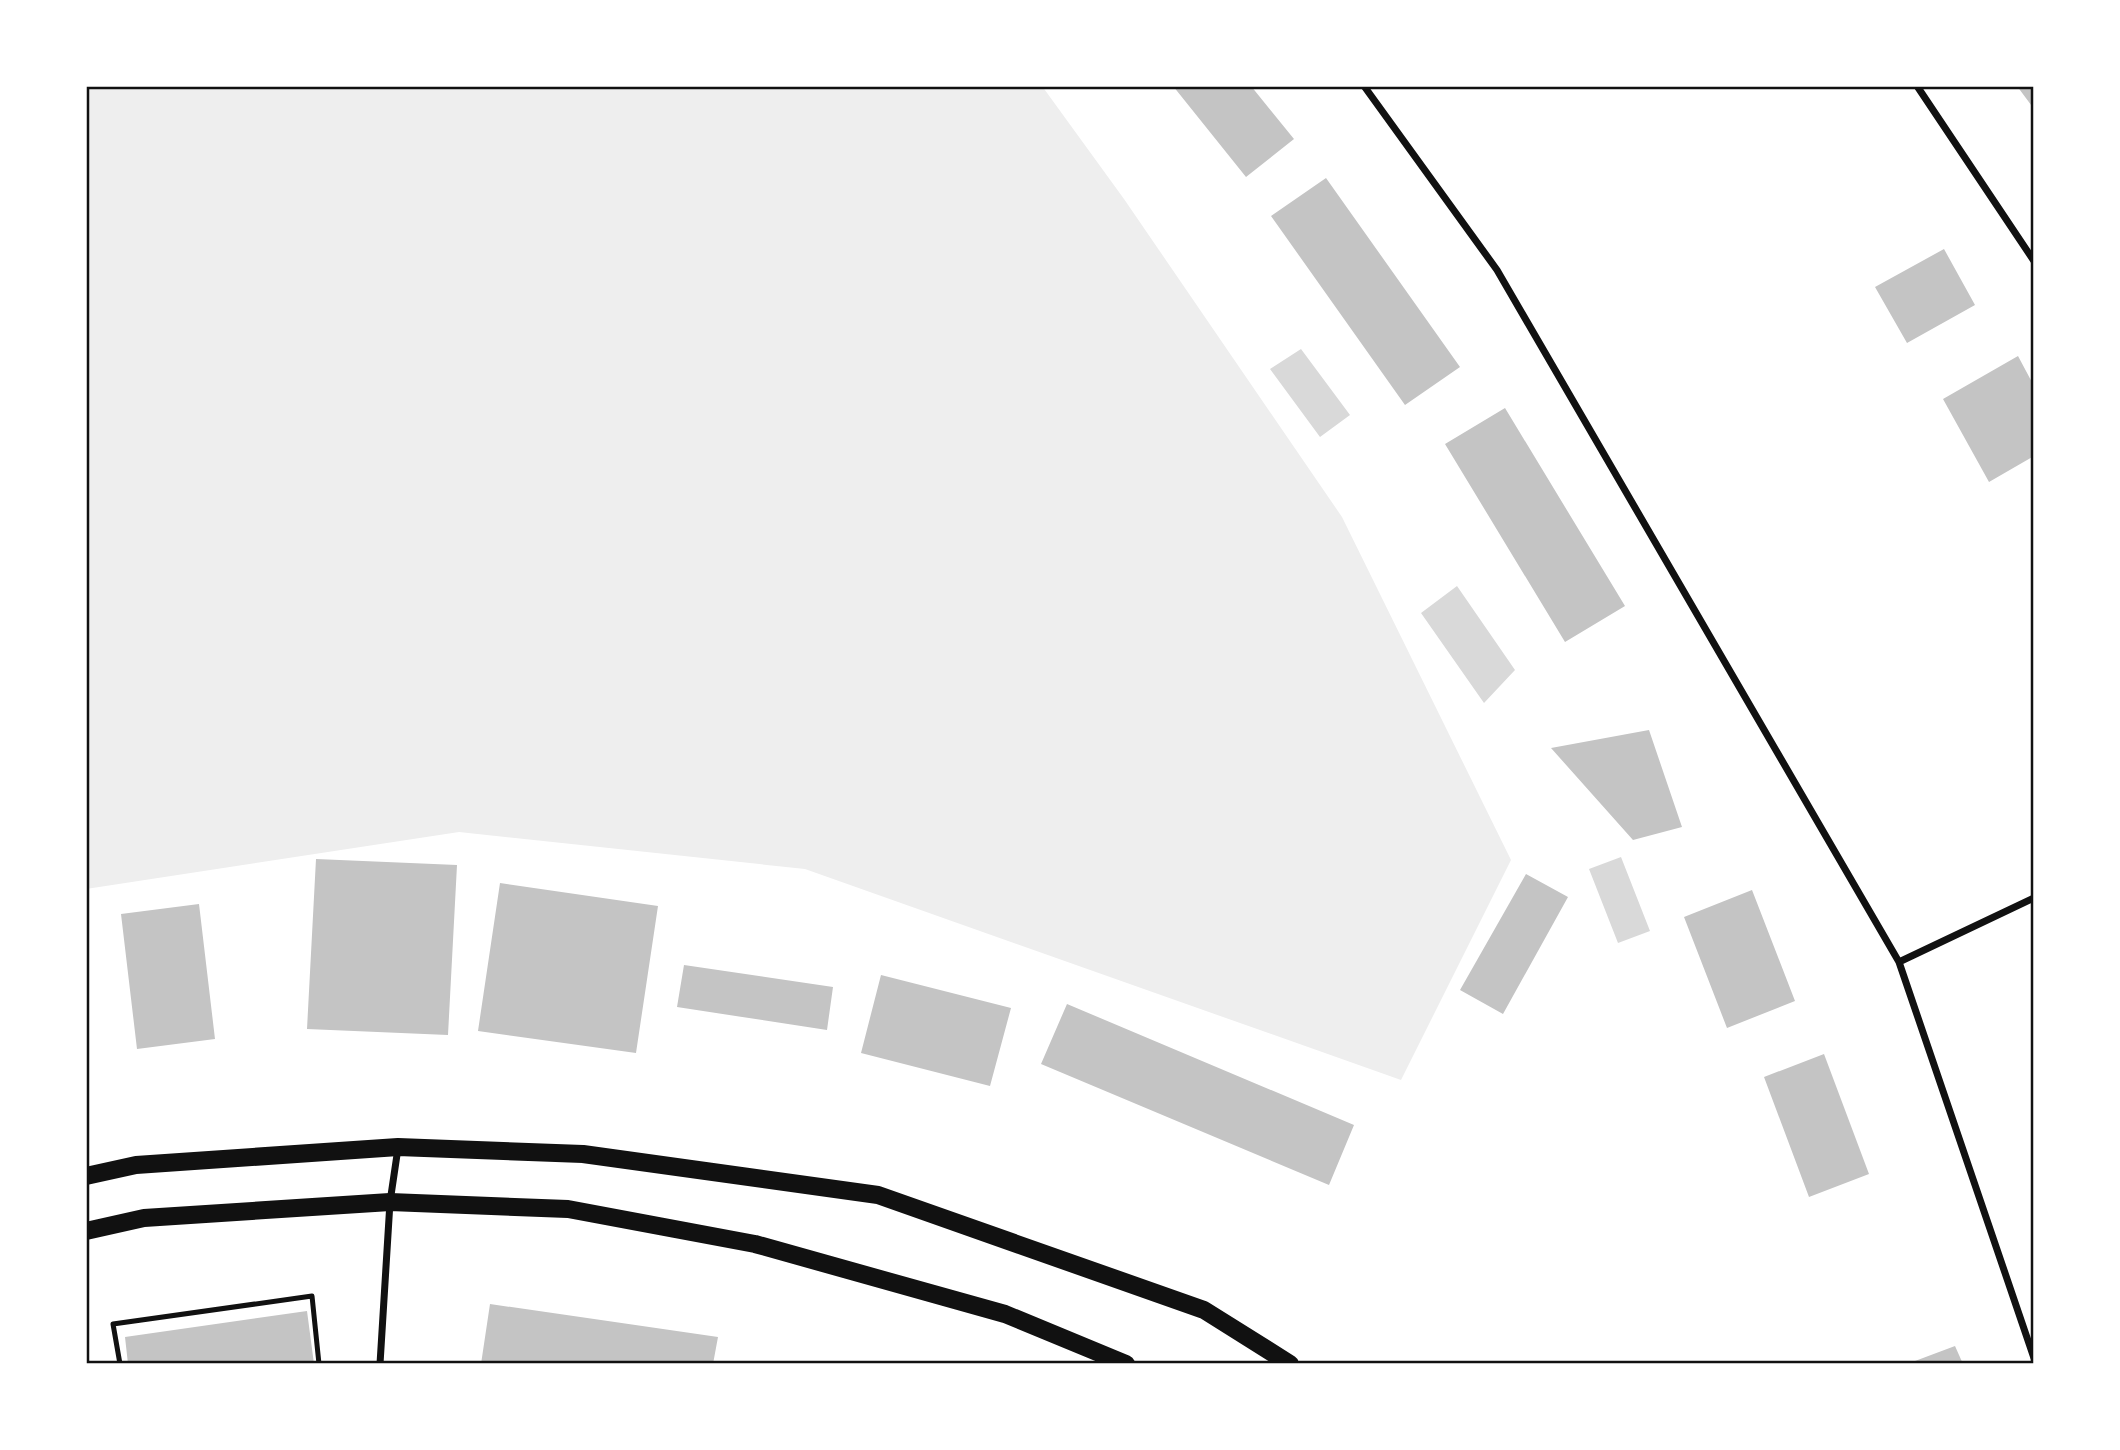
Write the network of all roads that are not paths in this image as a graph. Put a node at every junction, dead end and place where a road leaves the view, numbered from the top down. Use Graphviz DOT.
graph roads {
  1 [pos="1364,86"];
  2 [pos="1917,86"];
  3 [pos="2034,261"];
  4 [pos="2034,898"];
  5 [pos="1899,962"];
  6 [pos="398,1147"];
  7 [pos="86,1176"];
  8 [pos="390,1202"];
  9 [pos="86,1231"];
  10 [pos="2034,1358"];
  11 [pos="120,1364"];
  12 [pos="319,1364"];
  13 [pos="380,1364"];
  14 [pos="1126,1364"];
  15 [pos="1290,1364"];
  1 -- 5 [label="street"];
  2 -- 3 [label="street"];
  4 -- 5 [label="street"];
  5 -- 10 [label="street"];
  6 -- 7 [label="main road"];
  6 -- 8 [label="street"];
  6 -- 15 [label="main road"];
  8 -- 9 [label="main road"];
  8 -- 13 [label="street"];
  8 -- 14 [label="main road"];
  11 -- 12 [label="lane"];
}
